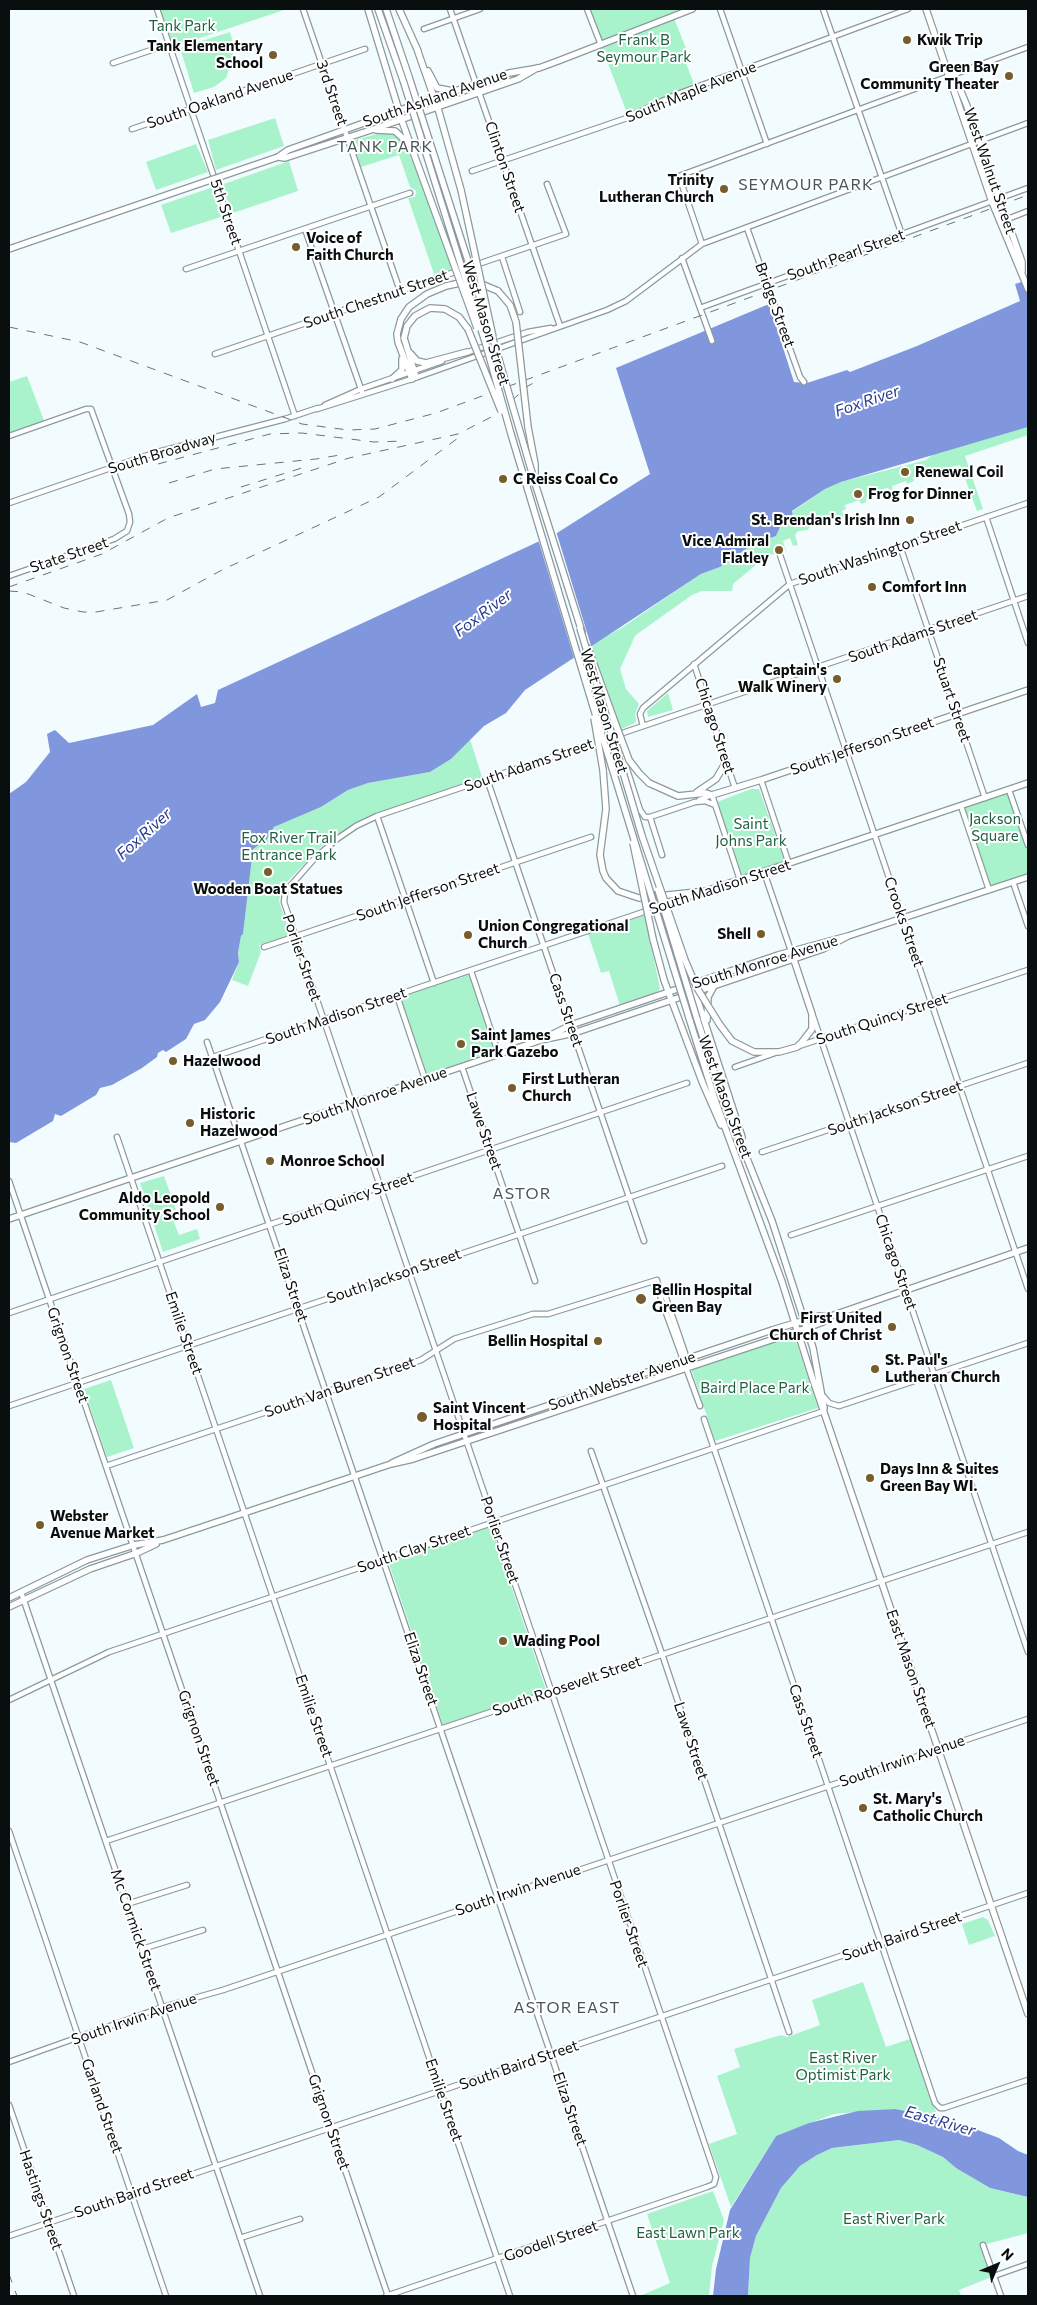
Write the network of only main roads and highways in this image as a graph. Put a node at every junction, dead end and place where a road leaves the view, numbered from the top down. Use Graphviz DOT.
graph roads {
  1 [pos="368,9"];
  2 [pos="378,9"];
  3 [pos="386,9"];
  4 [pos="399,9"];
  5 [pos="692,9"];
  6 [pos="926,9"];
  7 [pos="417,49"];
  8 [pos="538,68"];
  9 [pos="950,76"];
  10 [pos="406,78"];
  11 [pos="455,91"];
  12 [pos="434,98"];
  13 [pos="438,107"];
  14 [pos="399,110"];
  15 [pos="402,119"];
  16 [pos="369,130"];
  17 [pos="413,153"];
  18 [pos="278,157"];
  19 [pos="9,248"];
  20 [pos="1022,271"];
  21 [pos="1028,289"];
  22 [pos="493,339"];
  23 [pos="398,342"];
  24 [pos="405,344"];
  25 [pos="486,345"];
  26 [pos="467,352"];
  27 [pos="412,372"];
  28 [pos="414,378"];
  29 [pos="392,379"];
  30 [pos="511,434"];
  31 [pos="535,483"];
  32 [pos="580,628"];
  33 [pos="1028,690"];
  34 [pos="592,703"];
  35 [pos="726,762"];
  36 [pos="1028,783"];
  37 [pos="686,796"];
  38 [pos="633,836"];
  39 [pos="642,836"];
  40 [pos="1028,876"];
  41 [pos="848,936"];
  42 [pos="791,951"];
  43 [pos="794,959"];
  44 [pos="692,985"];
  45 [pos="715,986"];
  46 [pos="669,992"];
  47 [pos="695,992"];
  48 [pos="672,1000"];
  49 [pos="694,1020"];
  50 [pos="541,1040"];
  51 [pos="712,1042"];
  52 [pos="797,1047"];
  53 [pos="745,1152"];
  54 [pos="737,1155"];
  55 [pos="9,1219"];
  56 [pos="1028,1248"];
  57 [pos="828,1317"];
  58 [pos="804,1320"];
  59 [pos="796,1323"];
  60 [pos="806,1328"];
  61 [pos="798,1331"];
  62 [pos="824,1411"];
  63 [pos="390,1464"];
  64 [pos="163,1540"];
  65 [pos="9,1598"];
  66 [pos="9,1607"];
  67 [pos="1028,2014"];
  1 -- 14 [label="main road"];
  2 -- 10 [label="main road, West Mason Street"];
  3 -- 10 [label="main road, West Mason Street"];
  4 -- 7 [label="main road"];
  5 -- 8 [label="main road, South Ashland Avenue"];
  6 -- 9 [label="main road, West Walnut Street"];
  7 -- 11 [label="main road"];
  7 -- 12 [label="main road"];
  8 -- 11 [label="main road, South Ashland Avenue"];
  8 -- 13 [label="main road, South Ashland Avenue"];
  9 -- 20 [label="main road, West Walnut Street"];
  9 -- 20 [label="main road, West Walnut Street"];
  10 -- 22 [label="main road, West Mason Street, bridge"];
  10 -- 25 [label="main road, West Mason Street, bridge"];
  11 -- 12 [label="main road, South Ashland Avenue"];
  12 -- 13 [label="main road"];
  12 -- 14 [label="main road, South Ashland Avenue"];
  13 -- 15 [label="main road, South Ashland Avenue"];
  13 -- 22 [label="main road, bridge"];
  14 -- 15 [label="main road"];
  14 -- 18 [label="main road, South Ashland Avenue"];
  15 -- 16 [label="main road, South Ashland Avenue"];
  15 -- 17 [label="main road"];
  16 -- 17 [label="main road"];
  16 -- 18 [label="main road, South Ashland Avenue"];
  17 -- 25 [label="main road, bridge"];
  18 -- 19 [label="main road, South Ashland Avenue, bridge"];
  20 -- 21 [label="main road, West Walnut Street"];
  22 -- 31 [label="main road, West Mason Street, bridge"];
  23 -- 27 [label="main road"];
  23 -- 29 [label="main road"];
  23 -- 31 [label="main road, bridge"];
  24 -- 26 [label="main road"];
  24 -- 27 [label="main road"];
  24 -- 30 [label="main road, bridge"];
  25 -- 30 [label="main road, West Mason Street, bridge"];
  27 -- 28 [label="main road"];
  30 -- 34 [label="main road, West Mason Street"];
  31 -- 32 [label="main road, West Mason Street"];
  32 -- 37 [label="main road, bridge"];
  32 -- 39 [label="main road, West Mason Street, bridge"];
  33 -- 37 [label="main road, South Jefferson Street"];
  34 -- 36 [label="main road, South Madison Street, bridge"];
  34 -- 38 [label="main road, West Mason Street, bridge"];
  35 -- 37 [label="main road"];
  38 -- 46 [label="main road, bridge"];
  38 -- 49 [label="main road, West Mason Street, bridge"];
  39 -- 49 [label="main road, West Mason Street, bridge"];
  39 -- 52 [label="main road, South Quincy Street, bridge"];
  40 -- 41 [label="main road, South Monroe Avenue"];
  41 -- 42 [label="main road, South Monroe Avenue"];
  41 -- 43 [label="main road, South Monroe Avenue"];
  42 -- 43 [label="main road, Chicago Street"];
  42 -- 44 [label="main road, South Monroe Avenue"];
  43 -- 45 [label="main road, South Monroe Avenue"];
  43 -- 52 [label="main road, Chicago Street"];
  44 -- 46 [label="main road, South Monroe Avenue"];
  44 -- 47 [label="main road"];
  45 -- 47 [label="main road, South Monroe Avenue"];
  45 -- 51 [label="main road"];
  46 -- 48 [label="main road"];
  46 -- 50 [label="main road, South Monroe Avenue"];
  47 -- 48 [label="main road, South Monroe Avenue"];
  47 -- 51 [label="main road"];
  48 -- 50 [label="main road, South Monroe Avenue"];
  48 -- 54 [label="main road"];
  49 -- 53 [label="main road, West Mason Street"];
  49 -- 54 [label="main road, West Mason Street"];
  50 -- 55 [label="main road, South Monroe Avenue"];
  51 -- 53 [label="main road"];
  53 -- 58 [label="main road, West Mason Street"];
  54 -- 59 [label="main road, West Mason Street"];
  56 -- 57 [label="main road, South Webster Avenue"];
  57 -- 58 [label="main road, South Webster Avenue"];
  57 -- 60 [label="main road, South Webster Avenue"];
  58 -- 59 [label="main road, South Webster Avenue"];
  58 -- 60 [label="main road, West Mason Street"];
  59 -- 61 [label="main road, East Mason Street"];
  59 -- 63 [label="main road, South Webster Avenue"];
  60 -- 61 [label="main road, South Webster Avenue"];
  60 -- 62 [label="main road, West Mason Street"];
  61 -- 62 [label="main road, East Mason Street"];
  61 -- 63 [label="main road, South Webster Avenue"];
  62 -- 67 [label="main road, East Mason Street"];
  63 -- 64 [label="main road, South Webster Avenue"];
  64 -- 65 [label="main road, South Webster Avenue"];
  64 -- 66 [label="main road, South Webster Avenue"];
}
